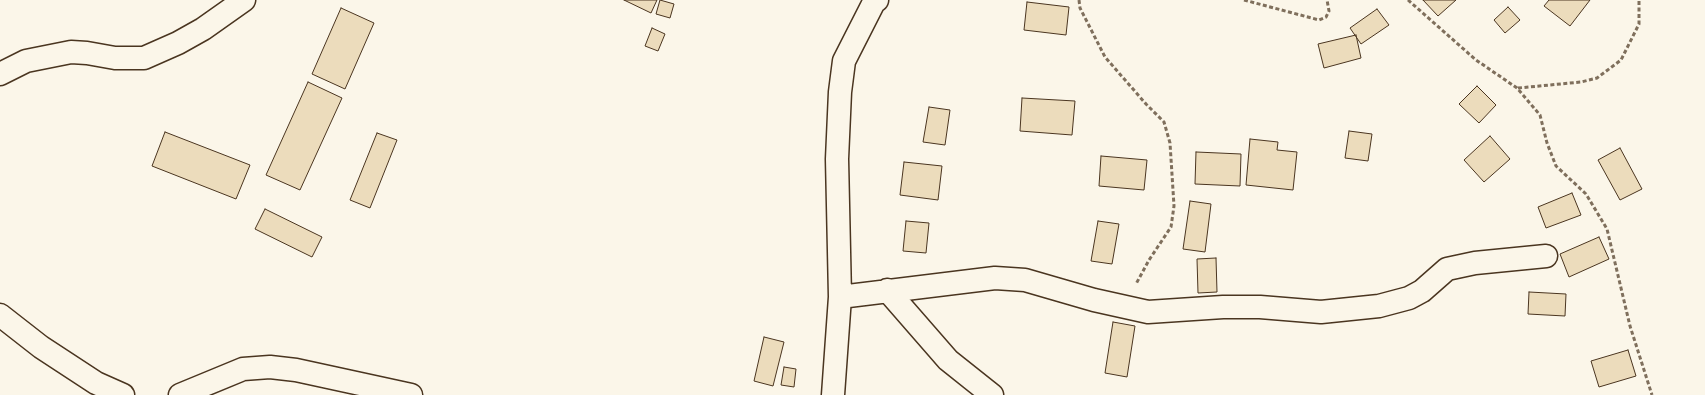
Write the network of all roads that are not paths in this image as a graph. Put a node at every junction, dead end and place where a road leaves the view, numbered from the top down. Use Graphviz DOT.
graph roads {
  1 [pos="244,0"];
  2 [pos="875,1"];
  3 [pos="0,74"];
  4 [pos="1546,256"];
  5 [pos="887,290"];
  6 [pos="840,297"];
  7 [pos="0,315"];
  8 [pos="123,395"];
  9 [pos="180,395"];
  10 [pos="411,395"];
  11 [pos="833,395"];
  12 [pos="992,395"];
  1 -- 3 [label="street"];
  2 -- 6 [label="street"];
  4 -- 5 [label="street"];
  5 -- 6 [label="street"];
  5 -- 12 [label="street"];
  6 -- 11 [label="street"];
  7 -- 8 [label="street"];
  9 -- 10 [label="street"];
}
